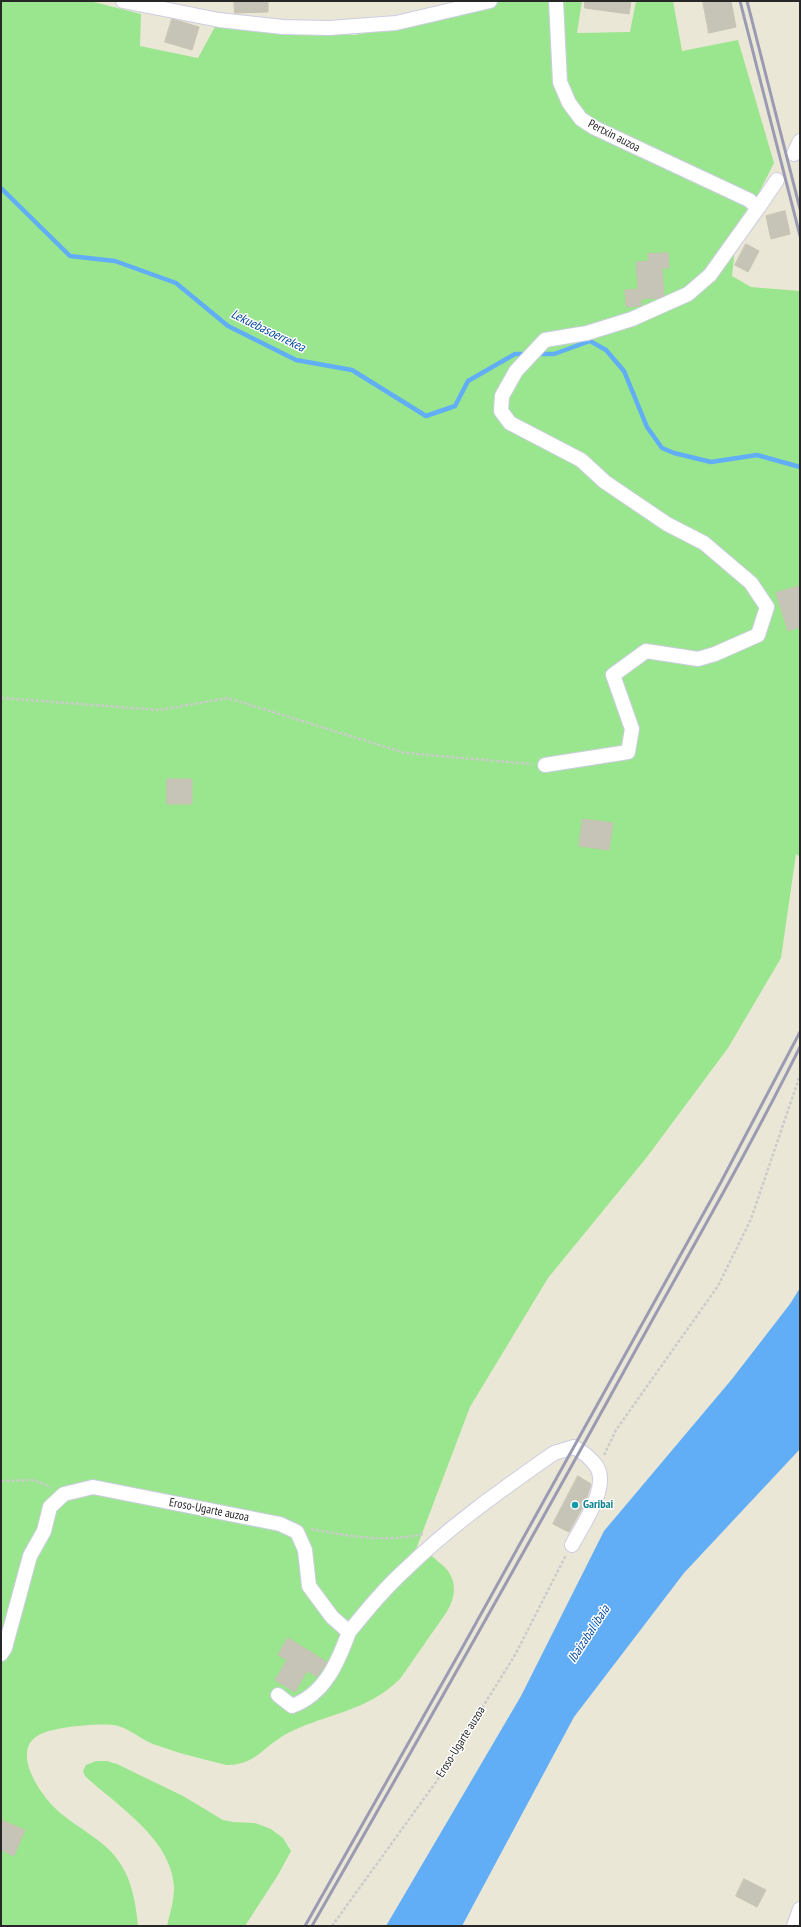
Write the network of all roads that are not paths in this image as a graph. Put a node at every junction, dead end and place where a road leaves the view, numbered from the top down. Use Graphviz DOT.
graph roads {
  1 [pos="123,1"];
  2 [pos="490,1"];
  3 [pos="556,1"];
  4 [pos="800,141"];
  5 [pos="794,154"];
  6 [pos="777,180"];
  7 [pos="758,208"];
  8 [pos="545,765"];
  9 [pos="572,1545"];
  10 [pos="349,1632"];
  11 [pos="1,1654"];
  12 [pos="278,1695"];
  13 [pos="800,1909"];
  14 [pos="794,1926"];
  1 -- 2 [label="street"];
  3 -- 7 [label="street, Pertxin auzoa"];
  4 -- 5 [label="street"];
  6 -- 7 [label="street"];
  7 -- 8 [label="street"];
  9 -- 10 [label="street"];
  10 -- 11 [label="street, Eroso-Ugarte auzoa"];
  10 -- 12 [label="street"];
  13 -- 14 [label="street"];
}
